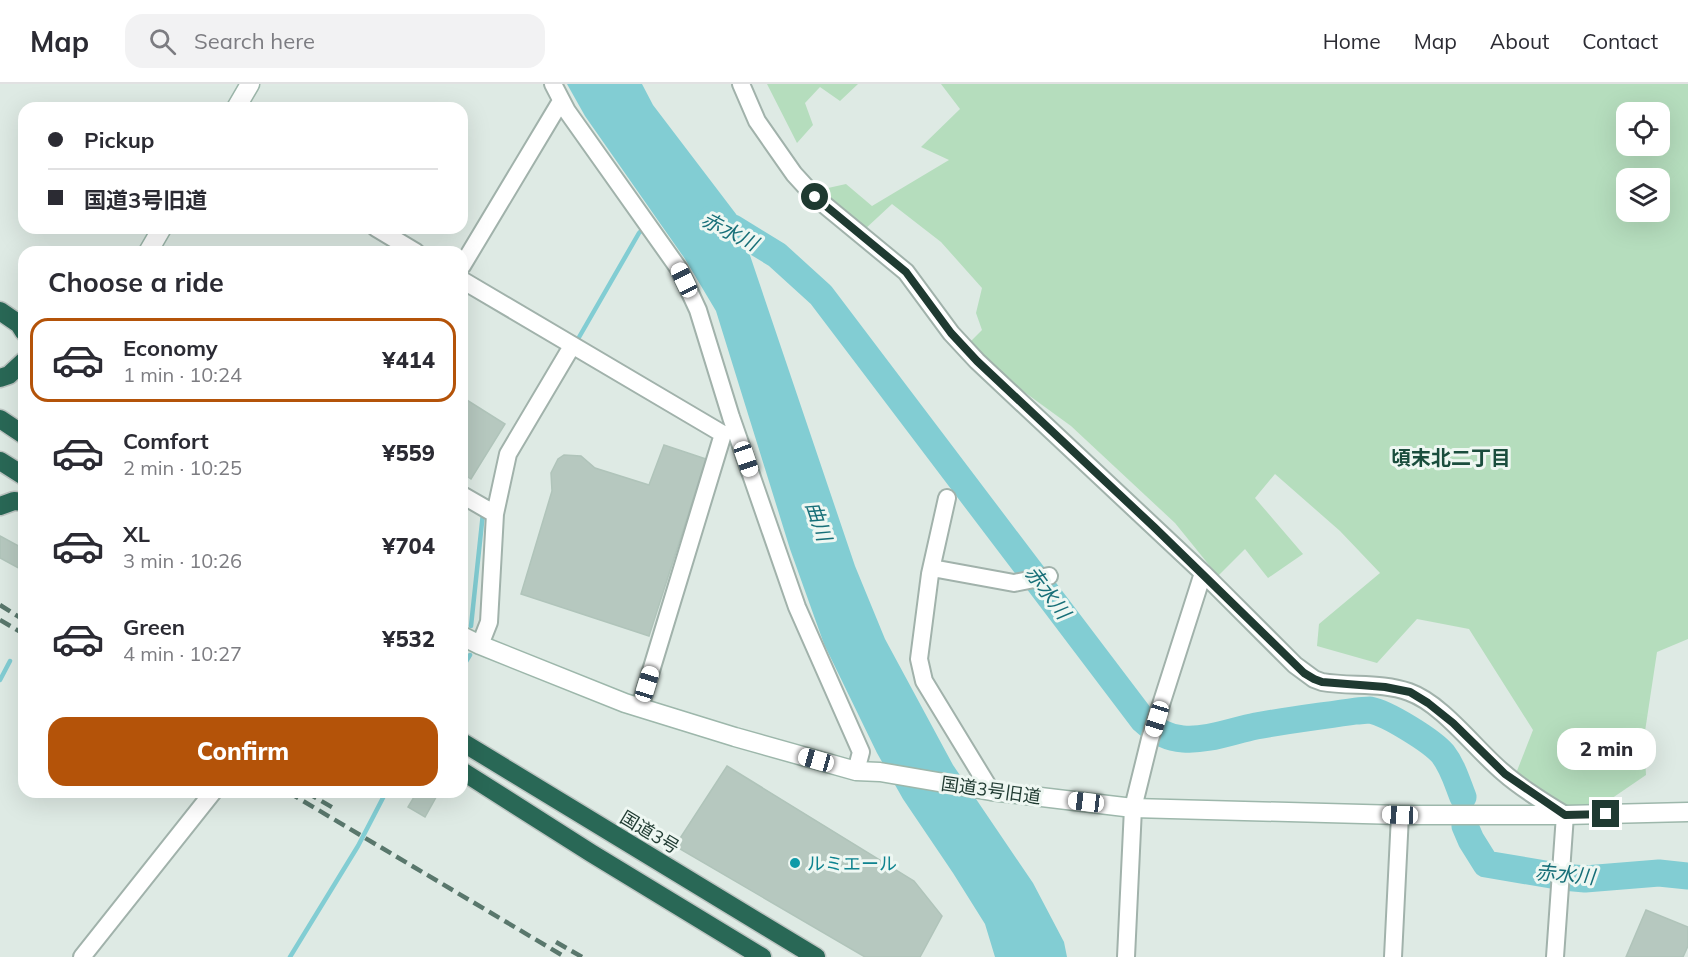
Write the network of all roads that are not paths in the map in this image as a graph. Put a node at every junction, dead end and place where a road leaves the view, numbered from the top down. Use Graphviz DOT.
graph roads {
  1 [pos="250,84"];
  2 [pos="553,84"];
  3 [pos="741,84"];
  4 [pos="561,101"];
  5 [pos="240,102"];
  6 [pos="386,234"];
  7 [pos="406,246"];
  8 [pos="468,256"];
  9 [pos="468,284"];
  10 [pos="0,311"];
  11 [pos="18,323"];
  12 [pos="572,346"];
  13 [pos="18,367"];
  14 [pos="0,378"];
  15 [pos="0,419"];
  16 [pos="18,431"];
  17 [pos="0,461"];
  18 [pos="18,472"];
  19 [pos="468,498"];
  20 [pos="947,498"];
  21 [pos="18,501"];
  22 [pos="0,506"];
  23 [pos="495,514"];
  24 [pos="932,568"];
  25 [pos="1203,573"];
  26 [pos="1048,576"];
  27 [pos="468,639"];
  28 [pos="480,645"];
  29 [pos="640,707"];
  30 [pos="468,746"];
  31 [pos="856,771"];
  32 [pos="468,775"];
  33 [pos="991,791"];
  34 [pos="208,798"];
  35 [pos="1133,808"];
  36 [pos="1688,812"];
  37 [pos="1400,815"];
  38 [pos="1565,815"];
  39 [pos="82,957"];
  40 [pos="762,957"];
  41 [pos="816,957"];
  42 [pos="1126,957"];
  43 [pos="1393,957"];
  44 [pos="1555,957"];
  1 -- 5 [label="street"];
  2 -- 4 [label="street"];
  3 -- 25 [label="street"];
  4 -- 8 [label="street"];
  4 -- 31 [label="street"];
  6 -- 7 [label="street"];
  9 -- 12 [label="street"];
  10 -- 11 [label="highway"];
  12 -- 23 [label="street"];
  12 -- 29 [label="street"];
  13 -- 14 [label="highway"];
  15 -- 16 [label="highway"];
  17 -- 18 [label="highway"];
  19 -- 23 [label="street"];
  20 -- 24 [label="street"];
  21 -- 22 [label="highway"];
  23 -- 28 [label="street"];
  24 -- 26 [label="street"];
  24 -- 33 [label="street"];
  25 -- 35 [label="street"];
  25 -- 38 [label="street"];
  27 -- 28 [label="street, 国道3号旧道"];
  28 -- 29 [label="street, 国道3号旧道"];
  29 -- 31 [label="street, 国道3号旧道"];
  30 -- 41 [label="highway, 国道3号"];
  31 -- 33 [label="street, 国道3号旧道"];
  32 -- 40 [label="highway"];
  33 -- 35 [label="street, 国道3号旧道"];
  34 -- 39 [label="street"];
  35 -- 37 [label="street, 国道3号旧道"];
  35 -- 42 [label="street"];
  36 -- 38 [label="street, 国道3号旧道"];
  37 -- 38 [label="street, 国道3号旧道"];
  37 -- 43 [label="street"];
  38 -- 44 [label="street"];
}
